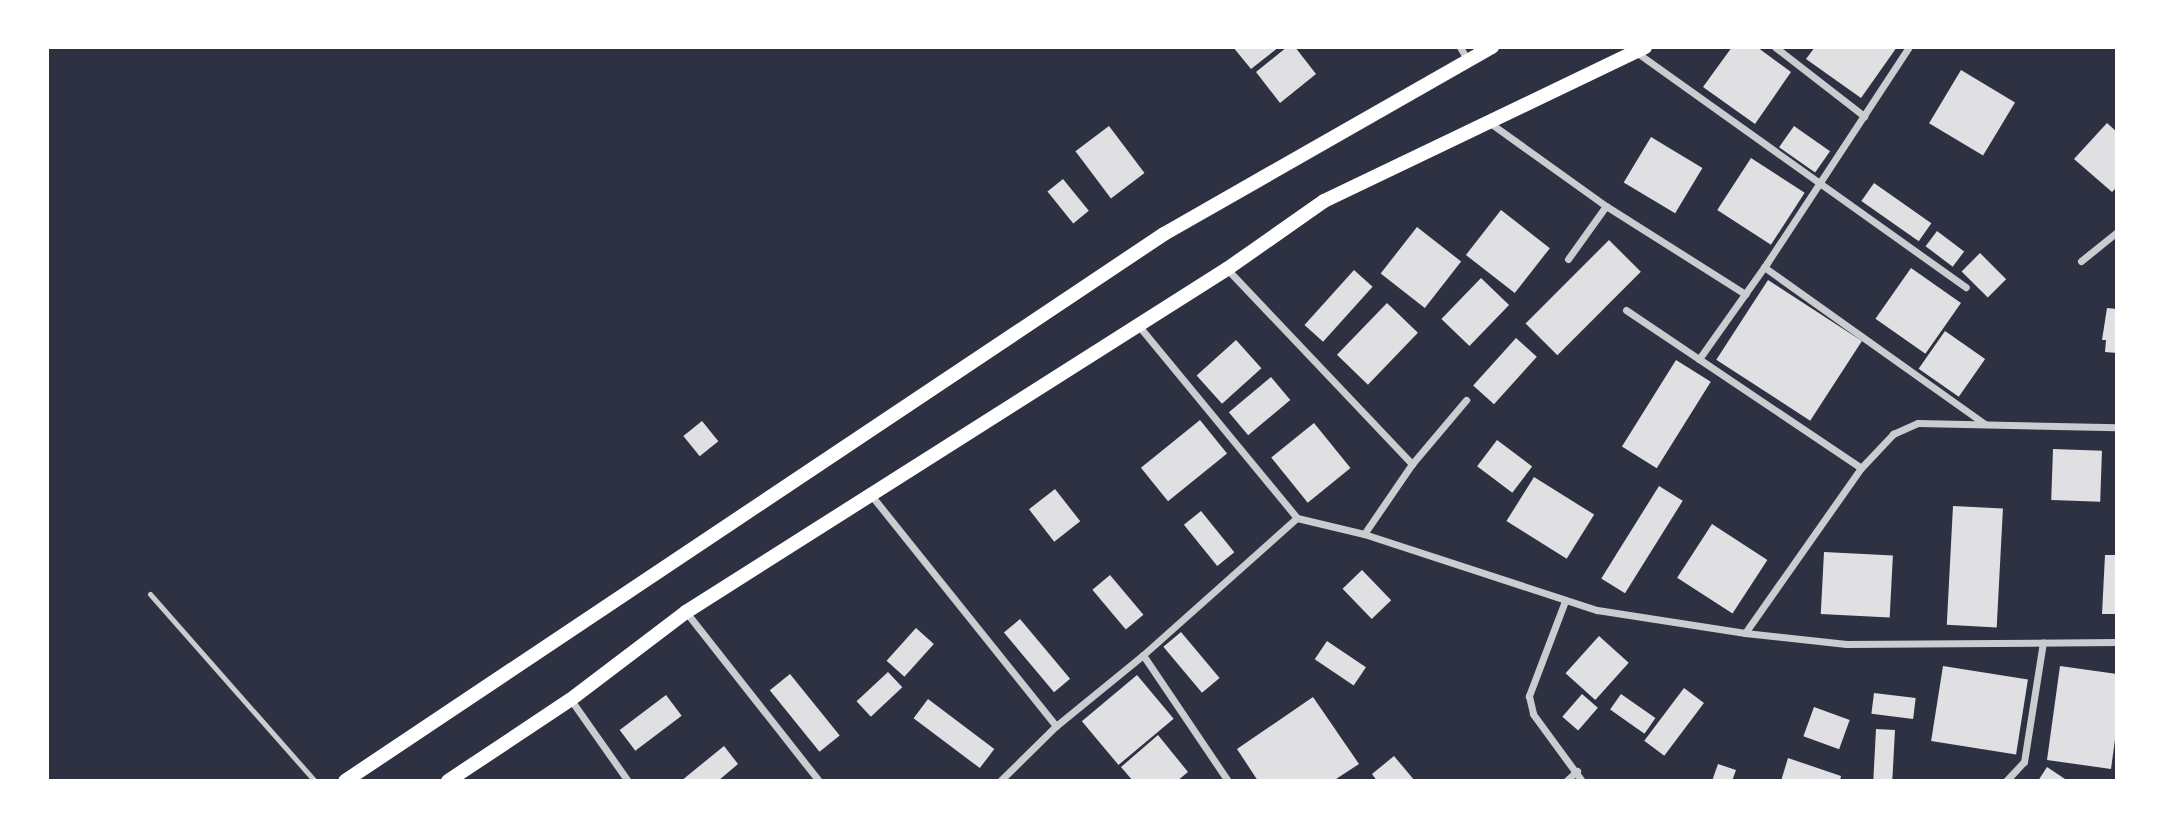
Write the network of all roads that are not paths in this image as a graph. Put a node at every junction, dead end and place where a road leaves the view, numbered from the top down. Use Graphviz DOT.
graph roads {
  1 [pos="1492,47"];
  2 [pos="1775,47"];
  3 [pos="1909,47"];
  4 [pos="1641,49"];
  5 [pos="1464,53"];
  6 [pos="1864,116"];
  7 [pos="1489,122"];
  8 [pos="1819,185"];
  9 [pos="1606,206"];
  10 [pos="2117,232"];
  11 [pos="1568,259"];
  12 [pos="2081,261"];
  13 [pos="1763,267"];
  14 [pos="1227,269"];
  15 [pos="1966,287"];
  16 [pos="1745,293"];
  17 [pos="1626,310"];
  18 [pos="1138,325"];
  19 [pos="1699,359"];
  20 [pos="1466,400"];
  21 [pos="1985,425"];
  22 [pos="2117,426"];
  23 [pos="1412,464"];
  24 [pos="1861,468"];
  25 [pos="871,495"];
  26 [pos="1297,517"];
  27 [pos="1364,534"];
  28 [pos="150,594"];
  29 [pos="1565,601"];
  30 [pos="686,612"];
  31 [pos="1745,633"];
  32 [pos="2043,642"];
  33 [pos="2117,642"];
  34 [pos="1143,654"];
  35 [pos="570,700"];
  36 [pos="1056,726"];
  37 [pos="1577,771"];
  38 [pos="315,781"];
  39 [pos="345,781"];
  40 [pos="448,781"];
  41 [pos="628,781"];
  42 [pos="819,781"];
  43 [pos="1000,781"];
  44 [pos="1228,781"];
  45 [pos="1566,781"];
  46 [pos="1582,781"];
  47 [pos="2006,781"];
  1 -- 5 [label="main road"];
  2 -- 6 [label="street"];
  3 -- 6 [label="street"];
  4 -- 7 [label="main road"];
  4 -- 8 [label="street"];
  5 -- 39 [label="main road"];
  6 -- 8 [label="street"];
  7 -- 9 [label="street"];
  7 -- 14 [label="main road"];
  8 -- 13 [label="street"];
  8 -- 15 [label="street"];
  9 -- 11 [label="street"];
  9 -- 16 [label="street"];
  10 -- 12 [label="street"];
  13 -- 16 [label="street"];
  13 -- 21 [label="street"];
  14 -- 18 [label="main road"];
  14 -- 23 [label="street"];
  16 -- 19 [label="street"];
  17 -- 19 [label="street"];
  18 -- 25 [label="main road"];
  18 -- 26 [label="street"];
  19 -- 24 [label="street"];
  20 -- 23 [label="street"];
  21 -- 22 [label="street"];
  21 -- 24 [label="street"];
  23 -- 27 [label="street"];
  24 -- 31 [label="street"];
  25 -- 30 [label="main road"];
  25 -- 36 [label="street"];
  26 -- 27 [label="street"];
  26 -- 34 [label="street"];
  27 -- 29 [label="street"];
  28 -- 38 [label="lane"];
  29 -- 31 [label="street"];
  29 -- 37 [label="street"];
  30 -- 35 [label="main road"];
  30 -- 42 [label="street"];
  31 -- 32 [label="street"];
  32 -- 33 [label="street"];
  32 -- 47 [label="street"];
  34 -- 36 [label="street"];
  34 -- 44 [label="street"];
  35 -- 40 [label="main road"];
  35 -- 41 [label="street"];
  36 -- 43 [label="street"];
  37 -- 45 [label="street"];
  37 -- 46 [label="street"];
}
